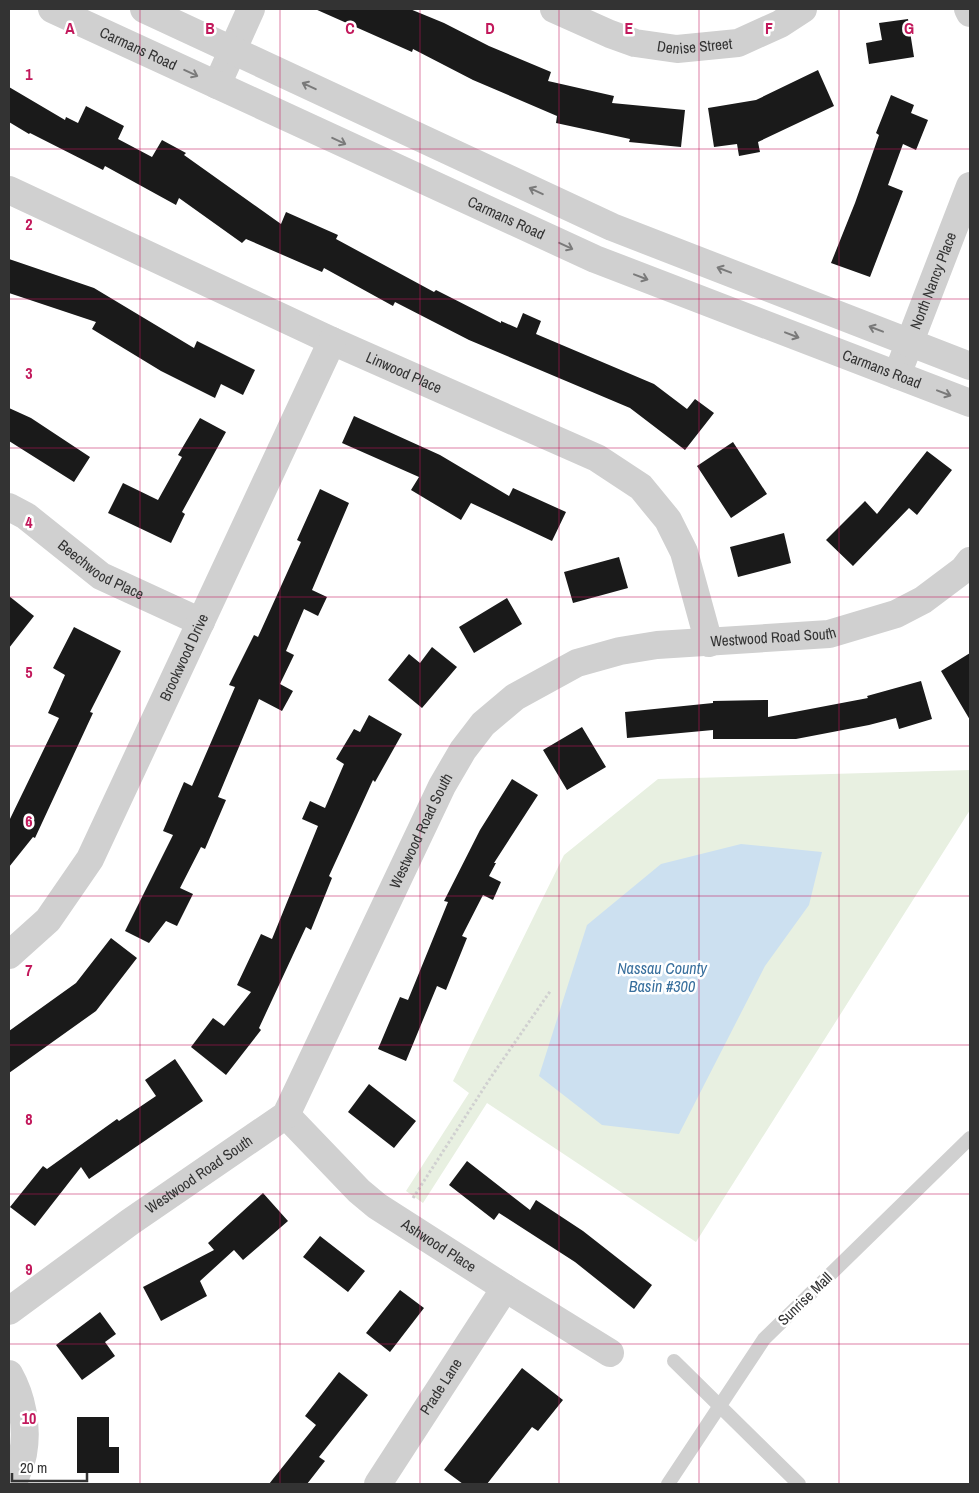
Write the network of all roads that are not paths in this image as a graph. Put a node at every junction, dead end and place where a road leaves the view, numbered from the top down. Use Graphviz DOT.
graph roads {
  1 [pos="52,9"];
  2 [pos="144,9"];
  3 [pos="251,9"];
  4 [pos="554,9"];
  5 [pos="803,9"];
  6 [pos="968,9"];
  7 [pos="970,13"];
  8 [pos="233,50"];
  9 [pos="216,85"];
  10 [pos="970,186"];
  11 [pos="9,190"];
  12 [pos="332,341"];
  13 [pos="909,342"];
  14 [pos="970,366"];
  15 [pos="897,375"];
  16 [pos="970,403"];
  17 [pos="9,507"];
  18 [pos="970,561"];
  19 [pos="201,622"];
  20 [pos="709,643"];
  21 [pos="9,955"];
  22 [pos="286,1115"];
  23 [pos="970,1138"];
  24 [pos="505,1288"];
  25 [pos="9,1311"];
  26 [pos="610,1353"];
  27 [pos="674,1360"];
  28 [pos="9,1374"];
  29 [pos="720,1405"];
  30 [pos="13,1484"];
  31 [pos="378,1484"];
  32 [pos="668,1484"];
  33 [pos="799,1484"];
  1 -- 9 [label="street, Carmans Road, one-way"];
  2 -- 8 [label="street"];
  3 -- 8 [label="street"];
  4 -- 5 [label="street, Denise Street"];
  6 -- 7 [label="street"];
  8 -- 9 [label="street"];
  13 -- 8 [label="street, one-way"];
  9 -- 15 [label="street, Carmans Road, one-way"];
  10 -- 13 [label="street, North Nancy Place"];
  11 -- 12 [label="street, Linwood Place"];
  12 -- 19 [label="street, Brookwood Drive"];
  12 -- 20 [label="street, Linwood Place"];
  13 -- 14 [label="street"];
  13 -- 15 [label="street, North Nancy Place"];
  15 -- 16 [label="street, Carmans Road, one-way"];
  17 -- 19 [label="street, Beechwood Place"];
  18 -- 20 [label="street, Westwood Road South"];
  19 -- 21 [label="street, Brookwood Drive"];
  20 -- 22 [label="street, Westwood Road South"];
  22 -- 24 [label="street, Ashwood Place"];
  22 -- 25 [label="street, Westwood Road South"];
  23 -- 29 [label="lane, Sunrise Mall"];
  24 -- 26 [label="street, Ashwood Place"];
  24 -- 31 [label="street, Prade Lane"];
  27 -- 29 [label="lane"];
  28 -- 30 [label="street"];
  29 -- 32 [label="lane, Sunrise Mall"];
  29 -- 33 [label="lane"];
}
